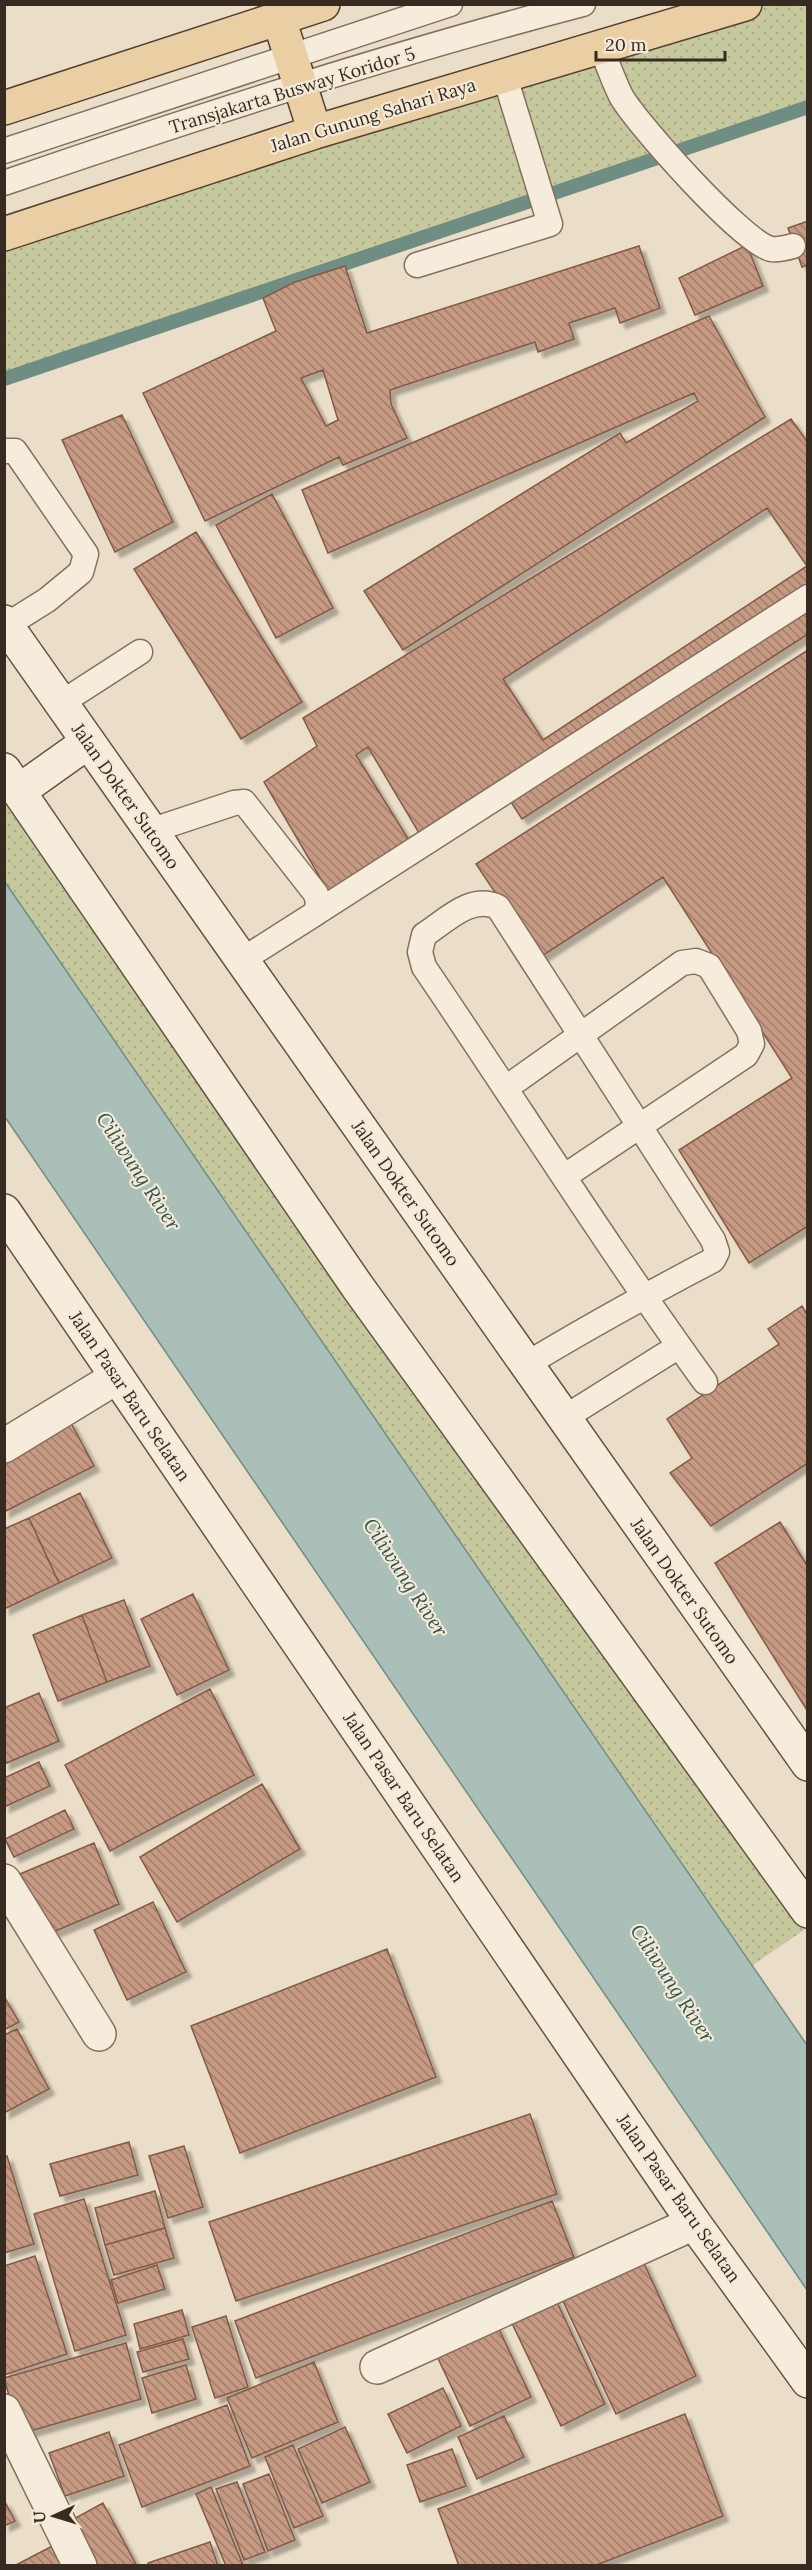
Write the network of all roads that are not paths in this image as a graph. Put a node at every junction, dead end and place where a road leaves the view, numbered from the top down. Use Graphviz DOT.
graph roads {
  1 [pos="323,4"];
  2 [pos="450,4"];
  3 [pos="583,4"];
  4 [pos="745,4"];
  5 [pos="277,11"];
  6 [pos="600,45"];
  7 [pos="296,71"];
  8 [pos="504,74"];
  9 [pos="4,108"];
  10 [pos="315,132"];
  11 [pos="4,151"];
  12 [pos="4,183"];
  13 [pos="4,234"];
  14 [pos="793,246"];
  15 [pos="417,265"];
  16 [pos="4,451"];
  17 [pos="807,597"];
  18 [pos="6,623"];
  19 [pos="140,652"];
  20 [pos="61,703"];
  21 [pos="88,742"];
  22 [pos="12,781"];
  23 [pos="150,831"];
  24 [pos="316,913"];
  25 [pos="242,960"];
  26 [pos="581,1034"];
  27 [pos="506,1088"];
  28 [pos="640,1125"];
  29 [pos="565,1176"];
  30 [pos="4,1210"];
  31 [pos="645,1296"];
  32 [pos="679,1346"];
  33 [pos="527,1364"];
  34 [pos="117,1377"];
  35 [pos="705,1382"];
  36 [pos="564,1418"];
  37 [pos="4,1446"];
  38 [pos="807,1764"];
  39 [pos="4,1881"];
  40 [pos="807,1911"];
  41 [pos="99,2034"];
  42 [pos="694,2223"];
  43 [pos="377,2367"];
  44 [pos="807,2382"];
  45 [pos="4,2411"];
  46 [pos="80,2565"];
  1 -- 5 [label="main road"];
  2 -- 7 [label="lane, Transjakarta Busway Koridor 5"];
  3 -- 7 [label="lane, Transjakarta Busway Koridor 5"];
  4 -- 6 [label="main road, Jalan Gunung Sahari Raya"];
  5 -- 7 [label="main road"];
  5 -- 9 [label="main road"];
  6 -- 8 [label="main road, Jalan Gunung Sahari Raya"];
  6 -- 14 [label="lane"];
  7 -- 10 [label="main road"];
  7 -- 11 [label="lane, Transjakarta Busway Koridor 5"];
  7 -- 12 [label="lane, Transjakarta Busway Koridor 5"];
  8 -- 10 [label="main road, Jalan Gunung Sahari Raya"];
  8 -- 15 [label="lane"];
  10 -- 13 [label="main road, Jalan Gunung Sahari Raya"];
  16 -- 18 [label="lane"];
  17 -- 24 [label="lane"];
  18 -- 20 [label="main road, Jalan Dokter Sutomo"];
  19 -- 20 [label="lane"];
  20 -- 21 [label="main road, Jalan Dokter Sutomo"];
  21 -- 22 [label="main road"];
  21 -- 23 [label="main road, Jalan Dokter Sutomo"];
  22 -- 40 [label="main road"];
  23 -- 24 [label="lane"];
  23 -- 25 [label="main road, Jalan Dokter Sutomo"];
  24 -- 25 [label="lane"];
  25 -- 33 [label="main road, Jalan Dokter Sutomo"];
  26 -- 27 [label="lane"];
  26 -- 27 [label="lane"];
  26 -- 28 [label="lane"];
  26 -- 28 [label="lane"];
  27 -- 29 [label="lane"];
  28 -- 29 [label="lane"];
  28 -- 31 [label="lane"];
  29 -- 31 [label="lane"];
  30 -- 34 [label="main road, Jalan Pasar Baru Selatan"];
  31 -- 32 [label="lane"];
  31 -- 33 [label="lane"];
  32 -- 35 [label="lane"];
  32 -- 36 [label="lane"];
  33 -- 36 [label="main road, Jalan Dokter Sutomo"];
  34 -- 37 [label="main road"];
  34 -- 42 [label="main road, Jalan Pasar Baru Selatan"];
  36 -- 38 [label="main road, Jalan Dokter Sutomo"];
  39 -- 41 [label="main road"];
  42 -- 43 [label="main road"];
  42 -- 44 [label="main road, Jalan Pasar Baru Selatan"];
  45 -- 46 [label="main road"];
}
